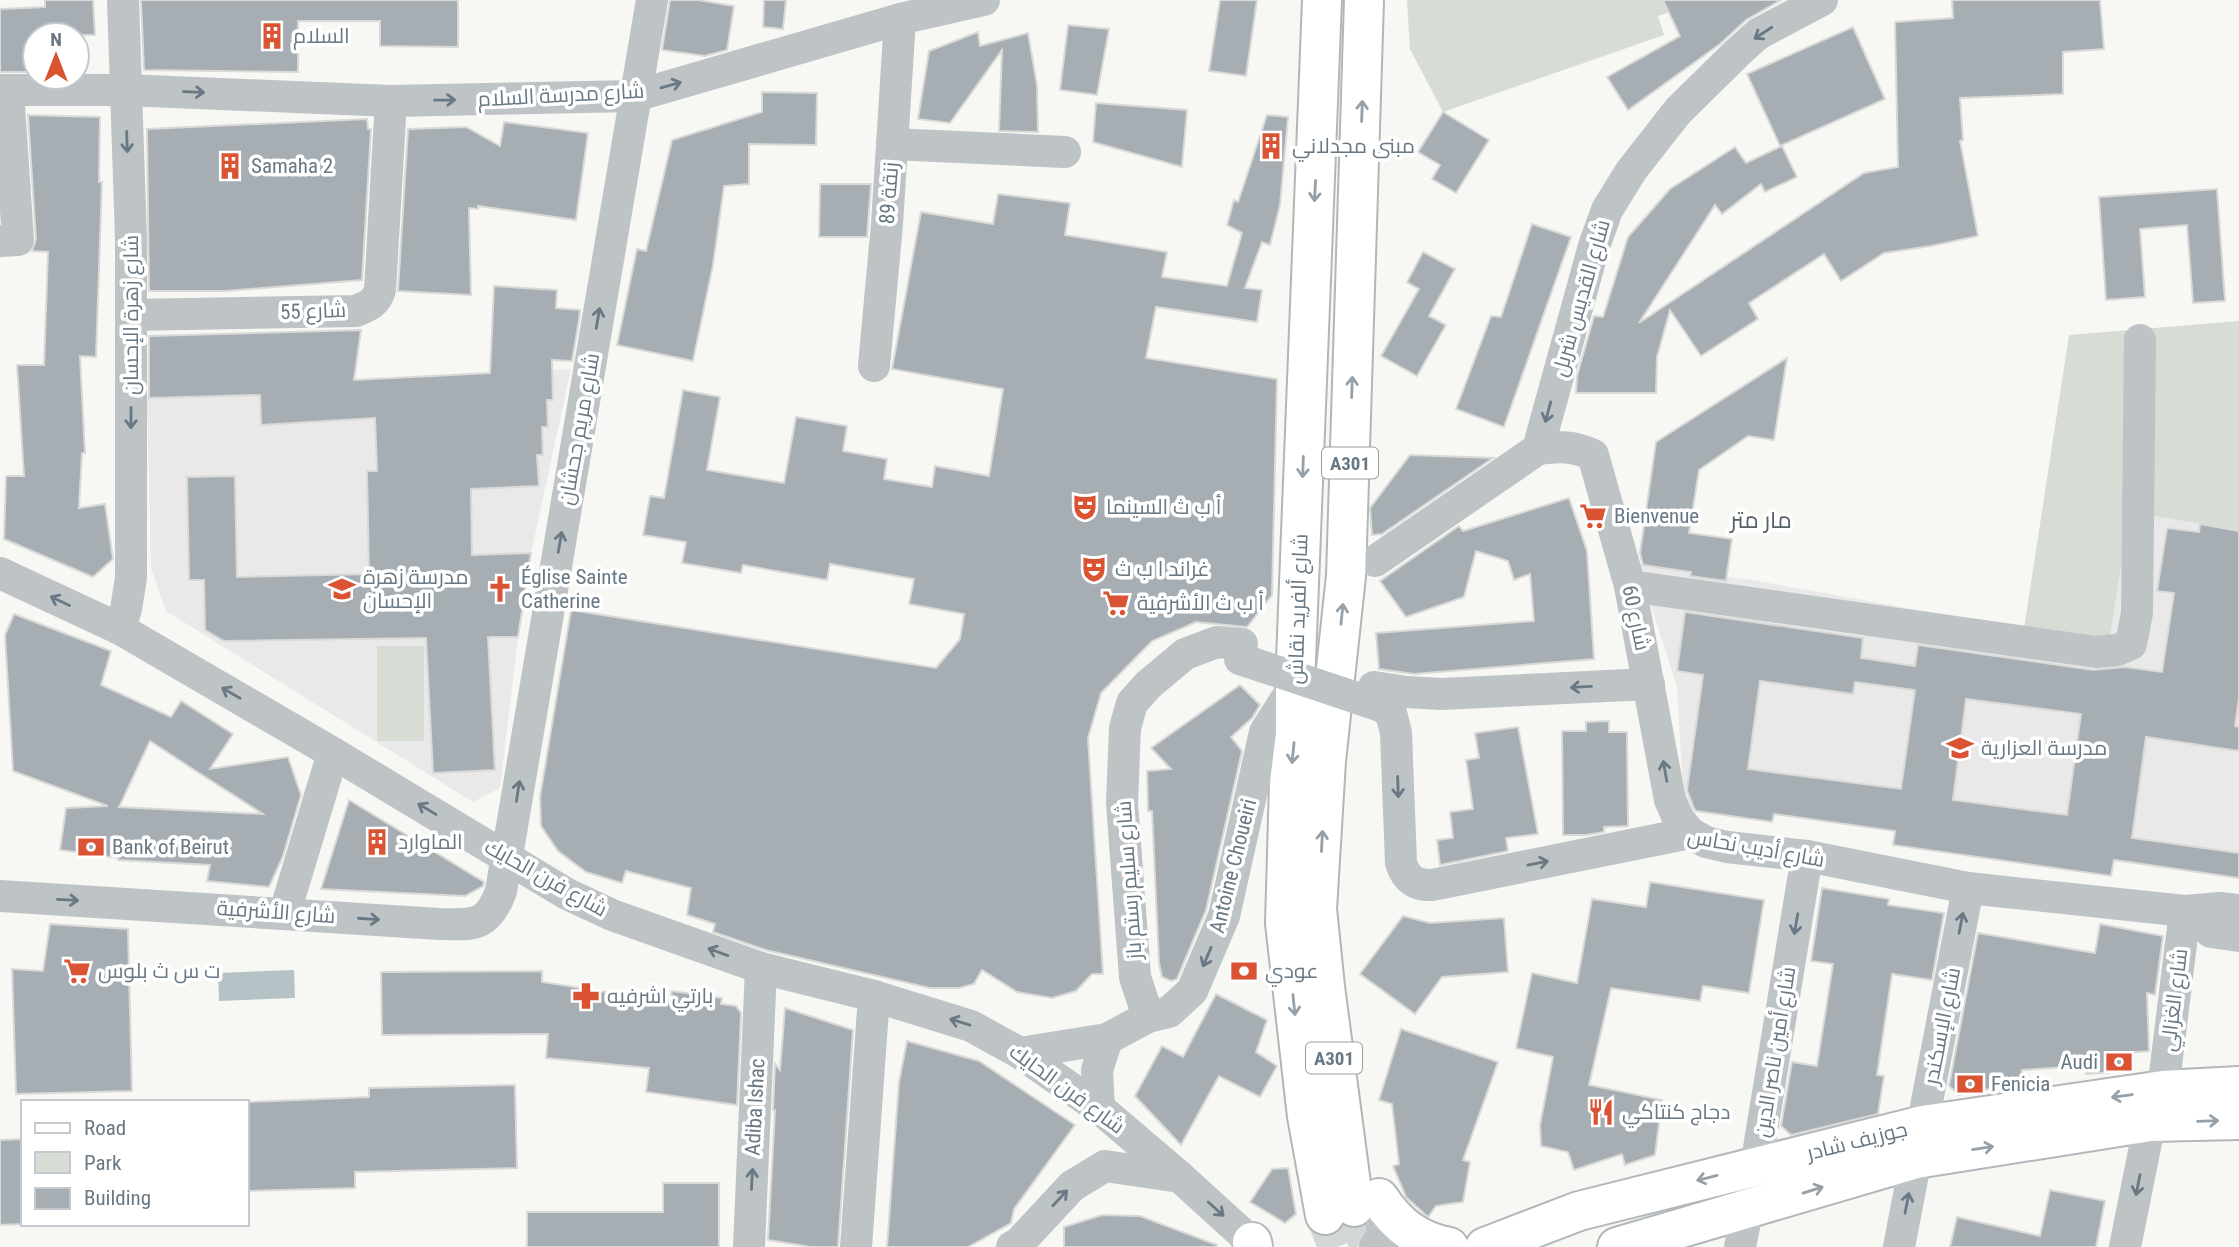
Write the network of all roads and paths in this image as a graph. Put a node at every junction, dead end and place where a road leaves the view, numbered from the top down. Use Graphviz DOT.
graph roads {
  1 [pos="123,0"];
  2 [pos="652,0"];
  3 [pos="984,0"];
  4 [pos="1322,0"];
  5 [pos="1822,0"];
  6 [pos="1363,8"];
  7 [pos="900,19"];
  8 [pos="125,90"];
  9 [pos="4,91"];
  10 [pos="635,96"];
  11 [pos="391,101"];
  12 [pos="892,144"];
  13 [pos="1065,152"];
  14 [pos="0,242"];
  15 [pos="131,315"];
  16 [pos="2140,340"];
  17 [pos="874,366"];
  18 [pos="1538,449"];
  19 [pos="1374,561"];
  20 [pos="0,573"];
  21 [pos="1630,586"];
  22 [pos="120,629"];
  23 [pos="1650,684"];
  24 [pos="1295,685"];
  25 [pos="1389,701"];
  26 [pos="333,753"];
  27 [pos="1690,833"];
  28 [pos="1807,856"];
  29 [pos="507,858"];
  30 [pos="1968,888"];
  31 [pos="0,896"];
  32 [pos="2239,910"];
  33 [pos="2185,911"];
  34 [pos="285,912"];
  35 [pos="2239,936"];
  36 [pos="761,968"];
  37 [pos="874,996"];
  38 [pos="1148,1017"];
  39 [pos="1107,1039"];
  40 [pos="1020,1053"];
  41 [pos="2239,1086"];
  42 [pos="2157,1106"];
  43 [pos="1099,1108"];
  44 [pos="2239,1120"];
  45 [pos="1919,1142"];
  46 [pos="1756,1166"];
  47 [pos="1180,1177"];
  48 [pos="1353,1207"];
  49 [pos="1748,1209"];
  50 [pos="1380,1243"];
  51 [pos="1256,1246"];
  52 [pos="1484,1246"];
  53 [pos="750,1247"];
  54 [pos="856,1247"];
  55 [pos="1012,1247"];
  56 [pos="1449,1247"];
  57 [pos="1617,1247"];
  58 [pos="1740,1247"];
  59 [pos="1899,1247"];
  60 [pos="2125,1247"];
  1 -- 8 [label="street, شارع زهرة الإحسان"];
  2 -- 10 [label="street, شارع مريم جحشان"];
  3 -- 7 [label="street, شارع مدرسة السلام"];
  4 -- 24 [label="main road, شارع ألفريد نقاش / A301, one-way"];
  5 -- 18 [label="street, شارع القديس شربل, one-way"];
  48 -- 6 [label="main road, شارع ألفريد نقاش / A301, one-way"];
  10 -- 7 [label="street, شارع مدرسة السلام, one-way"];
  7 -- 12 [label="street, زنقة 89"];
  8 -- 9 [label="street, شارع مدرسة السلام"];
  8 -- 11 [label="street, شارع مدرسة السلام, one-way"];
  8 -- 15 [label="street, شارع زهرة الإحسان, one-way"];
  9 -- 14 [label="street"];
  11 -- 10 [label="street, شارع مدرسة السلام, one-way"];
  29 -- 10 [label="street, شارع مريم جحشان, one-way"];
  11 -- 15 [label="street, شارع 55"];
  12 -- 13 [label="street"];
  12 -- 17 [label="street, زنقة 89"];
  15 -- 22 [label="street, شارع زهرة الإحسان, one-way"];
  16 -- 21 [label="street"];
  18 -- 19 [label="street"];
  18 -- 21 [label="street, شارع 60"];
  22 -- 20 [label="street, شارع فرن الحايك, one-way"];
  21 -- 23 [label="street, شارع 60"];
  26 -- 22 [label="street, شارع فرن الحايك, one-way"];
  23 -- 25 [label="street, شارع سليم رستم باز, one-way"];
  27 -- 23 [label="street, شارع 60, one-way"];
  24 -- 38 [label="street, Antoine Choueiri, one-way"];
  24 -- 48 [label="main road, شارع ألفريد نقاش / A301, one-way"];
  25 -- 27 [label="street, شارع أديب نحاس, one-way"];
  25 -- 38 [label="street, شارع سليم رستم باز, bridge"];
  29 -- 26 [label="street, شارع فرن الحايك, one-way"];
  26 -- 34 [label="street"];
  27 -- 28 [label="street, شارع أديب نحاس"];
  28 -- 30 [label="street, شارع أديب نحاس"];
  28 -- 46 [label="street, شارع أمين ناصر الدين, one-way"];
  34 -- 29 [label="street, شارع الأشرفية, one-way"];
  36 -- 29 [label="street, شارع فرن الحايك, one-way"];
  30 -- 33 [label="street, شارع أديب نحاس"];
  45 -- 30 [label="street, شارع الإسكندر, one-way"];
  31 -- 34 [label="street, شارع الأشرفية, one-way"];
  32 -- 33 [label="street, شارع أديب نحاس"];
  33 -- 35 [label="street"];
  33 -- 42 [label="street, شارع الغزالي"];
  36 -- 37 [label="street, شارع فرن الحايك"];
  53 -- 36 [label="street, Adiba Ishac, one-way"];
  40 -- 37 [label="street, شارع فرن الحايك, one-way"];
  37 -- 54 [label="street"];
  38 -- 39 [label="street, Antoine Choueiri"];
  39 -- 40 [label="street, Antoine Choueiri"];
  39 -- 43 [label="street"];
  40 -- 43 [label="street, شارع فرن الحايك"];
  41 -- 42 [label="main road, جوزيف شادر"];
  42 -- 44 [label="main road, جوزيف شادر, one-way"];
  42 -- 45 [label="main road, جوزيف شادر"];
  42 -- 60 [label="street, شارع الغزالي, one-way"];
  43 -- 47 [label="street, شارع فرن الحايك"];
  45 -- 46 [label="main road, جوزيف شادر"];
  49 -- 45 [label="main road, جوزيف شادر, one-way"];
  59 -- 45 [label="street, شارع الإسكندر, one-way"];
  46 -- 49 [label="street, شارع أمين ناصر الدين"];
  46 -- 52 [label="main road, جوزيف شادر, one-way"];
  47 -- 51 [label="street, شارع فرن الحايك, one-way"];
  55 -- 47 [label="street, one-way"];
  48 -- 50 [label="street"];
  48 -- 56 [label="main road"];
  49 -- 57 [label="main road, جوزيف شادر"];
  49 -- 58 [label="street, شارع أمين ناصر الدين"];
}
